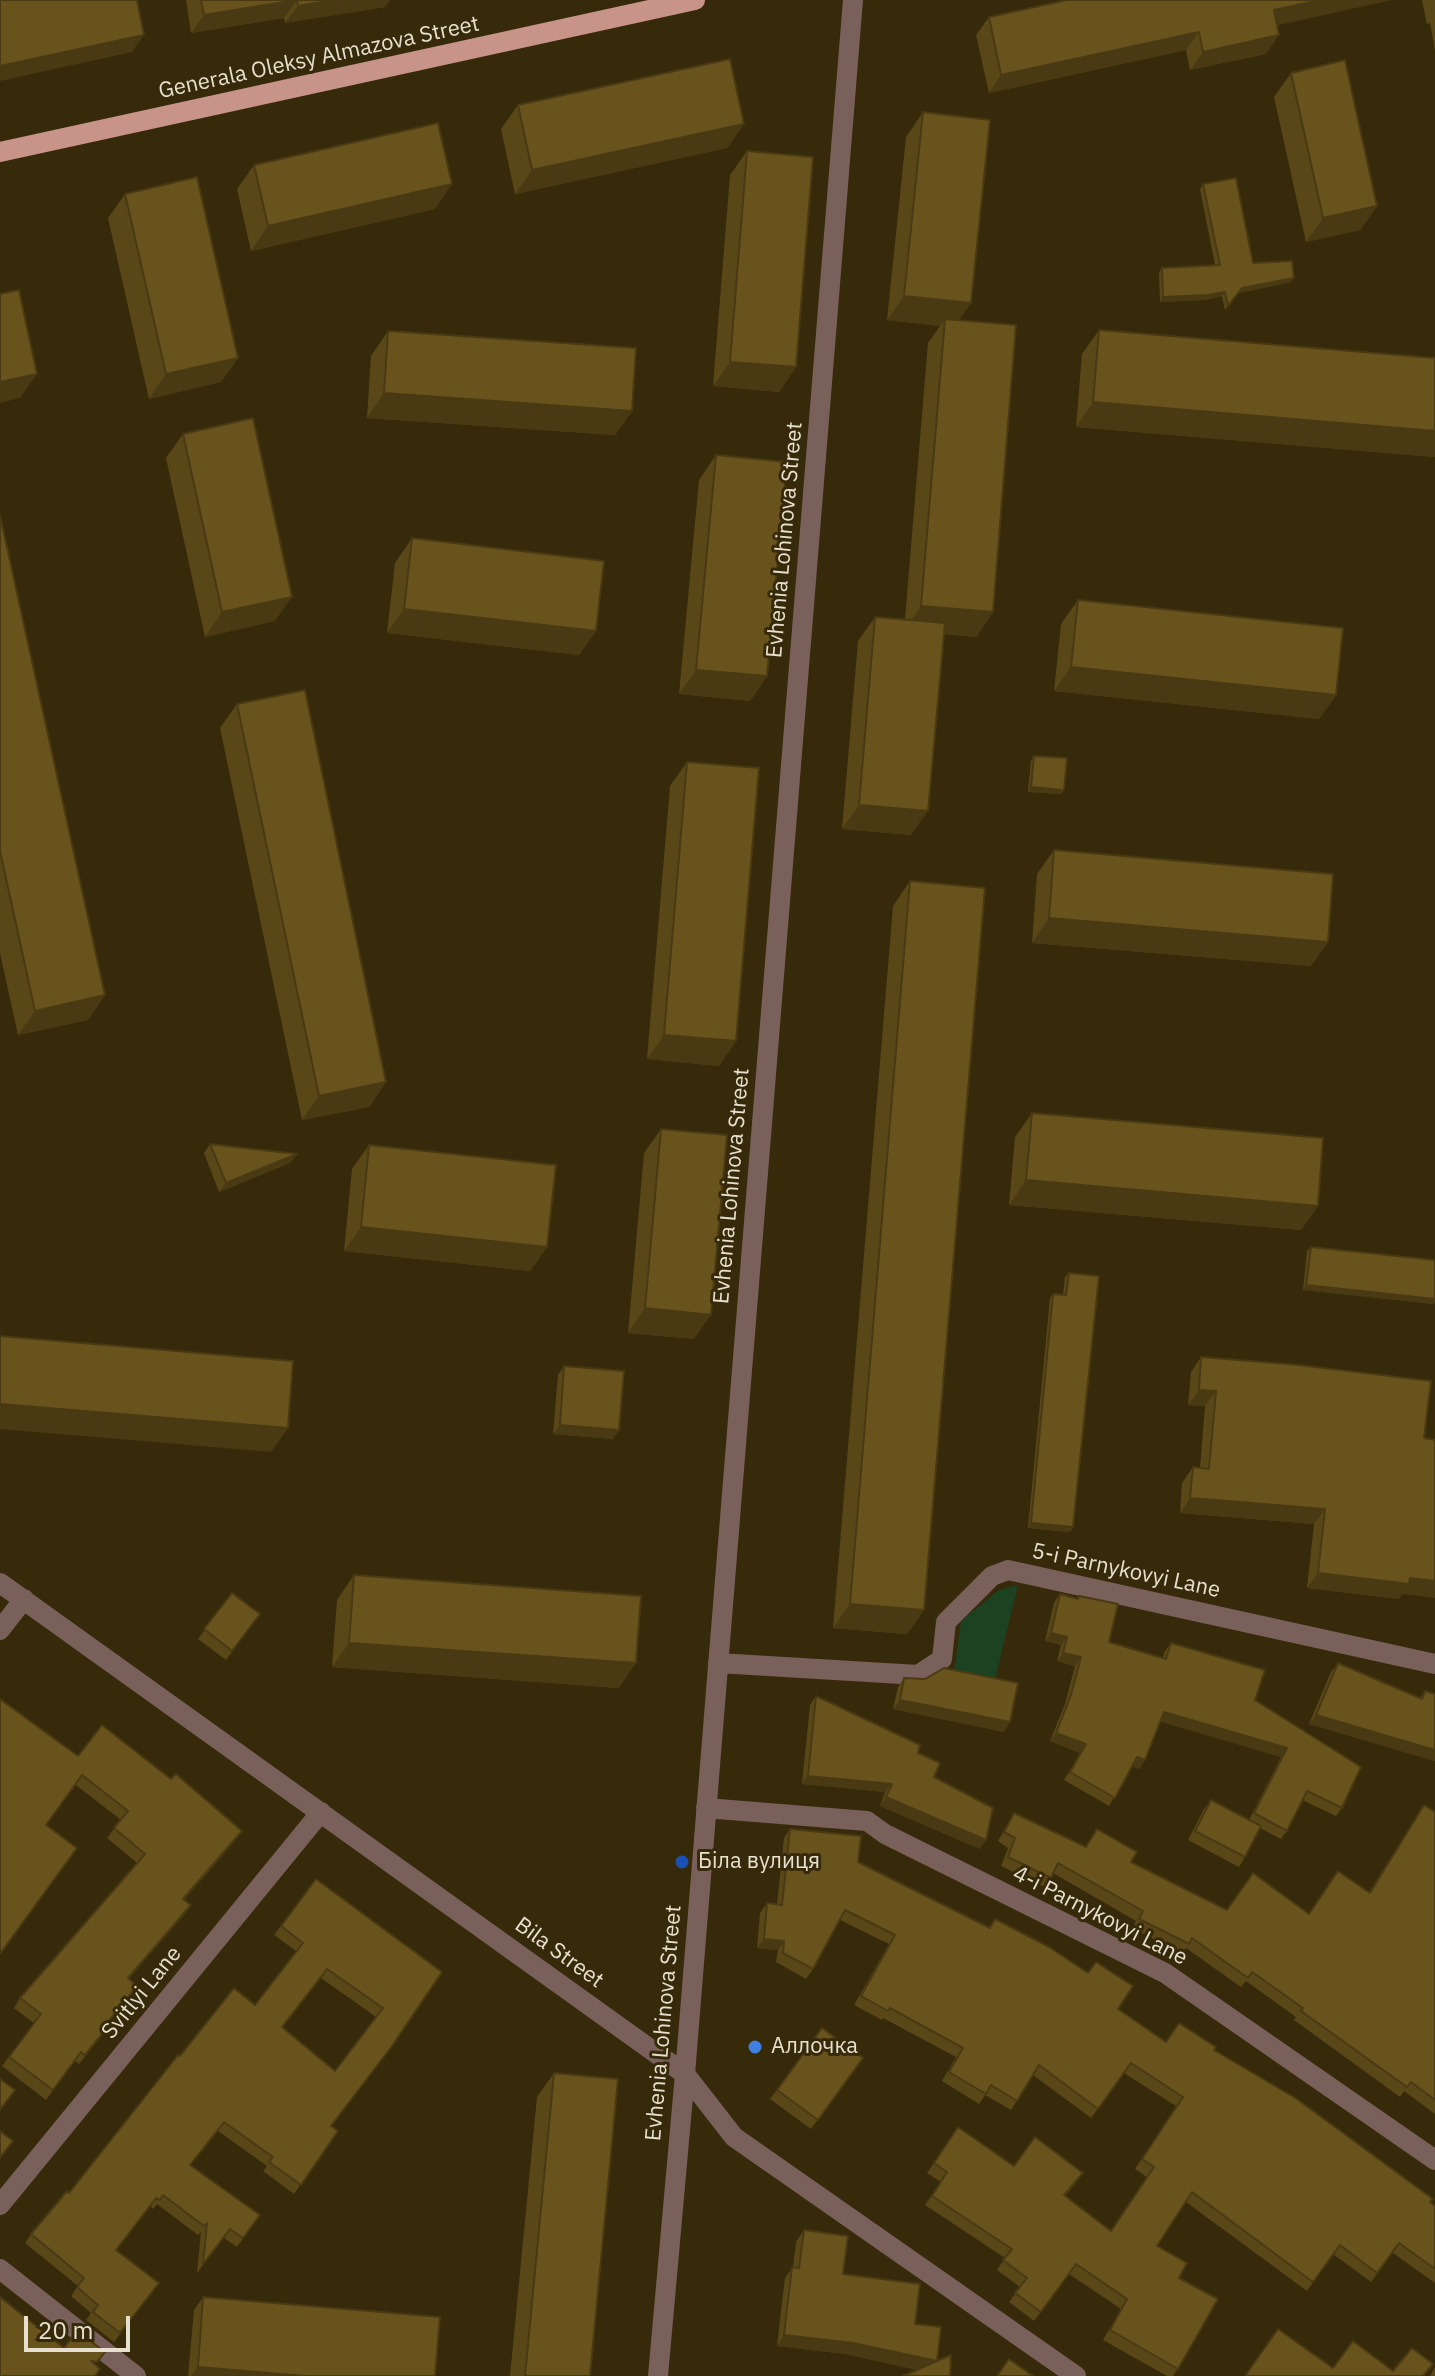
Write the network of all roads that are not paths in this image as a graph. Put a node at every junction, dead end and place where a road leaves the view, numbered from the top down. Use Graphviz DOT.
graph roads {
  1 [pos="695,0"];
  2 [pos="853,0"];
  3 [pos="0,152"];
  4 [pos="0,1583"];
  5 [pos="24,1599"];
  6 [pos="0,1630"];
  7 [pos="718,1663"];
  8 [pos="1435,1664"];
  9 [pos="706,1808"];
  10 [pos="321,1812"];
  11 [pos="685,2074"];
  12 [pos="1435,2160"];
  13 [pos="0,2205"];
  14 [pos="0,2269"];
  15 [pos="136,2376"];
  16 [pos="658,2376"];
  17 [pos="1076,2376"];
  1 -- 3 [label="main road, Generala Oleksy Almazova Street"];
  2 -- 7 [label="street, Evhenia Lohinova Street"];
  4 -- 5 [label="street, Bila Street"];
  5 -- 6 [label="street"];
  5 -- 10 [label="street, Bila Street"];
  7 -- 8 [label="street, 5-i Parnykovyi Lane"];
  7 -- 9 [label="street, Evhenia Lohinova Street"];
  9 -- 11 [label="street, Evhenia Lohinova Street"];
  9 -- 12 [label="street, 4-i Parnykovyi Lane"];
  10 -- 11 [label="street, Bila Street"];
  10 -- 13 [label="street, Svitlyi Lane"];
  11 -- 16 [label="street, Evhenia Lohinova Street"];
  11 -- 17 [label="street, Bila Street"];
  14 -- 15 [label="street"];
}
